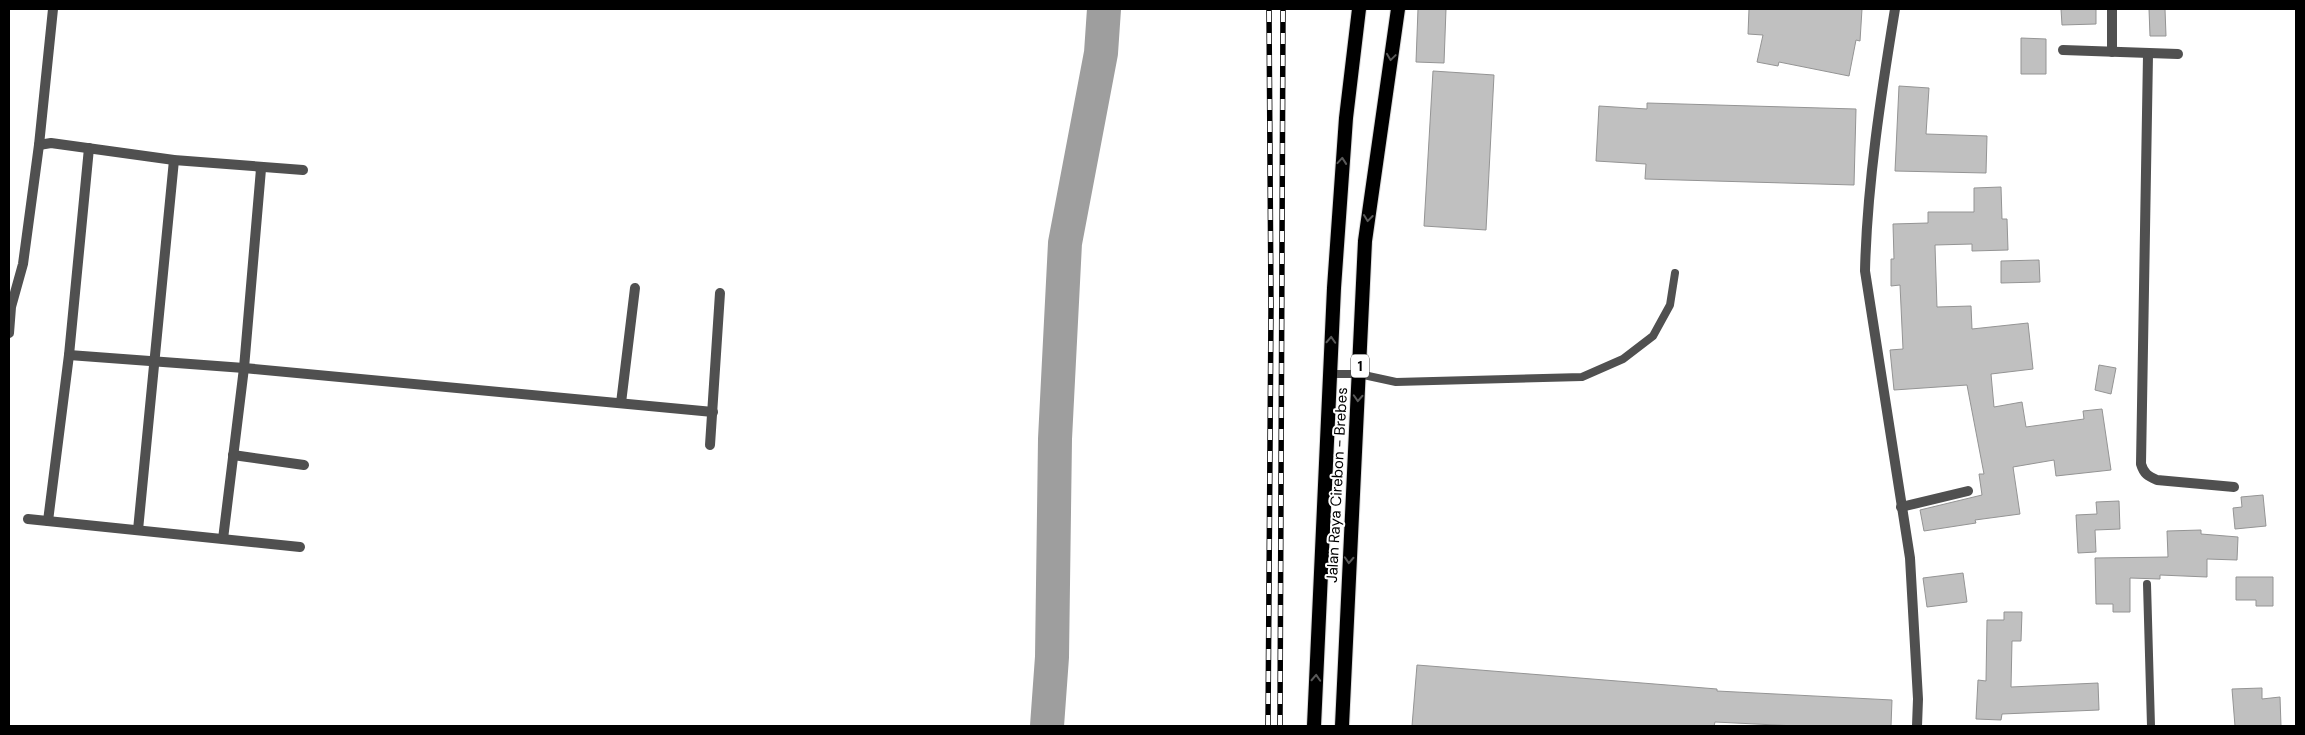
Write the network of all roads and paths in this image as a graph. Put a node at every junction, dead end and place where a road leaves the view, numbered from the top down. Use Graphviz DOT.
graph roads {
  1 [pos="53,9"];
  2 [pos="1358,9"];
  3 [pos="1398,9"];
  4 [pos="1895,9"];
  5 [pos="2112,9"];
  6 [pos="2063,50"];
  7 [pos="2112,52"];
  8 [pos="2178,54"];
  9 [pos="2148,55"];
  10 [pos="39,145"];
  11 [pos="89,148"];
  12 [pos="174,160"];
  13 [pos="261,169"];
  14 [pos="303,170"];
  15 [pos="1675,273"];
  16 [pos="635,288"];
  17 [pos="720,293"];
  18 [pos="9,333"];
  19 [pos="69,355"];
  20 [pos="154,361"];
  21 [pos="244,368"];
  22 [pos="1330,374"];
  23 [pos="1359,374"];
  24 [pos="621,403"];
  25 [pos="713,412"];
  26 [pos="710,445"];
  27 [pos="233,455"];
  28 [pos="304,465"];
  29 [pos="2234,487"];
  30 [pos="1968,491"];
  31 [pos="1901,507"];
  32 [pos="28,519"];
  33 [pos="48,521"];
  34 [pos="138,530"];
  35 [pos="223,539"];
  36 [pos="300,547"];
  37 [pos="2147,584"];
  38 [pos="1314,726"];
  39 [pos="1342,726"];
  40 [pos="1917,726"];
  41 [pos="2151,726"];
  1 -- 10 [label="street"];
  22 -- 2 [label="highway, Jalan Raya Cirebon - Brebes / 1, one-way"];
  3 -- 23 [label="highway, Jalan Raya Cirebon - Brebes / 1, one-way"];
  4 -- 31 [label="street"];
  5 -- 7 [label="street"];
  6 -- 7 [label="street"];
  7 -- 9 [label="street"];
  8 -- 9 [label="street"];
  9 -- 29 [label="street"];
  10 -- 11 [label="street"];
  10 -- 18 [label="street"];
  11 -- 12 [label="street"];
  11 -- 19 [label="street"];
  12 -- 13 [label="street"];
  12 -- 20 [label="street"];
  13 -- 14 [label="street"];
  13 -- 21 [label="street"];
  15 -- 23 [label="lane"];
  16 -- 24 [label="street"];
  17 -- 25 [label="street"];
  19 -- 20 [label="street"];
  19 -- 33 [label="street"];
  20 -- 21 [label="street"];
  20 -- 34 [label="street"];
  21 -- 24 [label="street"];
  21 -- 27 [label="street"];
  22 -- 23 [label="lane"];
  38 -- 22 [label="highway, Jalan Raya Cirebon - Brebes / 1, one-way"];
  23 -- 39 [label="highway, Jalan Raya Cirebon - Brebes / 1, one-way"];
  24 -- 25 [label="street"];
  25 -- 26 [label="street"];
  27 -- 28 [label="street"];
  27 -- 35 [label="street"];
  30 -- 31 [label="street"];
  31 -- 40 [label="street"];
  32 -- 33 [label="street"];
  33 -- 34 [label="street"];
  34 -- 35 [label="street"];
  35 -- 36 [label="street"];
  37 -- 41 [label="lane"];
}
